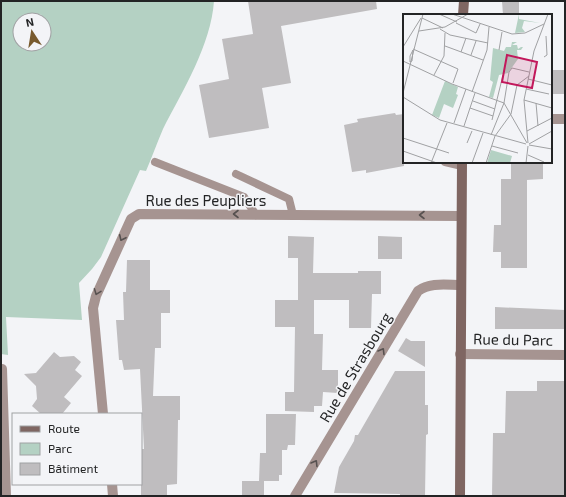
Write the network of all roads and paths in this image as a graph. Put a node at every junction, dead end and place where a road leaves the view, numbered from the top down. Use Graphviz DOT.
graph roads {
  1 [pos="464,1"];
  2 [pos="464,14"];
  3 [pos="552,119"];
  4 [pos="565,119"];
  5 [pos="155,162"];
  6 [pos="462,164"];
  7 [pos="236,174"];
  8 [pos="256,214"];
  9 [pos="293,215"];
  10 [pos="461,216"];
  11 [pos="461,285"];
  12 [pos="460,354"];
  13 [pos="565,355"];
  14 [pos="2,369"];
  15 [pos="103,413"];
  16 [pos="112,485"];
  17 [pos="6,496"];
  18 [pos="113,496"];
  19 [pos="295,496"];
  20 [pos="460,496"];
  1 -- 2 [label="main road"];
  3 -- 4 [label="street"];
  5 -- 8 [label="lane"];
  6 -- 10 [label="main road"];
  7 -- 9 [label="lane"];
  8 -- 9 [label="street, Rue des Peupliers"];
  8 -- 15 [label="street, Rue des Peupliers, one-way"];
  10 -- 9 [label="street, Rue des Peupliers, one-way"];
  10 -- 11 [label="main road"];
  11 -- 12 [label="main road"];
  19 -- 11 [label="street, Rue de Strasbourg, one-way"];
  12 -- 13 [label="street, Rue du Parc"];
  12 -- 20 [label="main road"];
  14 -- 17 [label="street"];
  16 -- 18 [label="street"];
}
